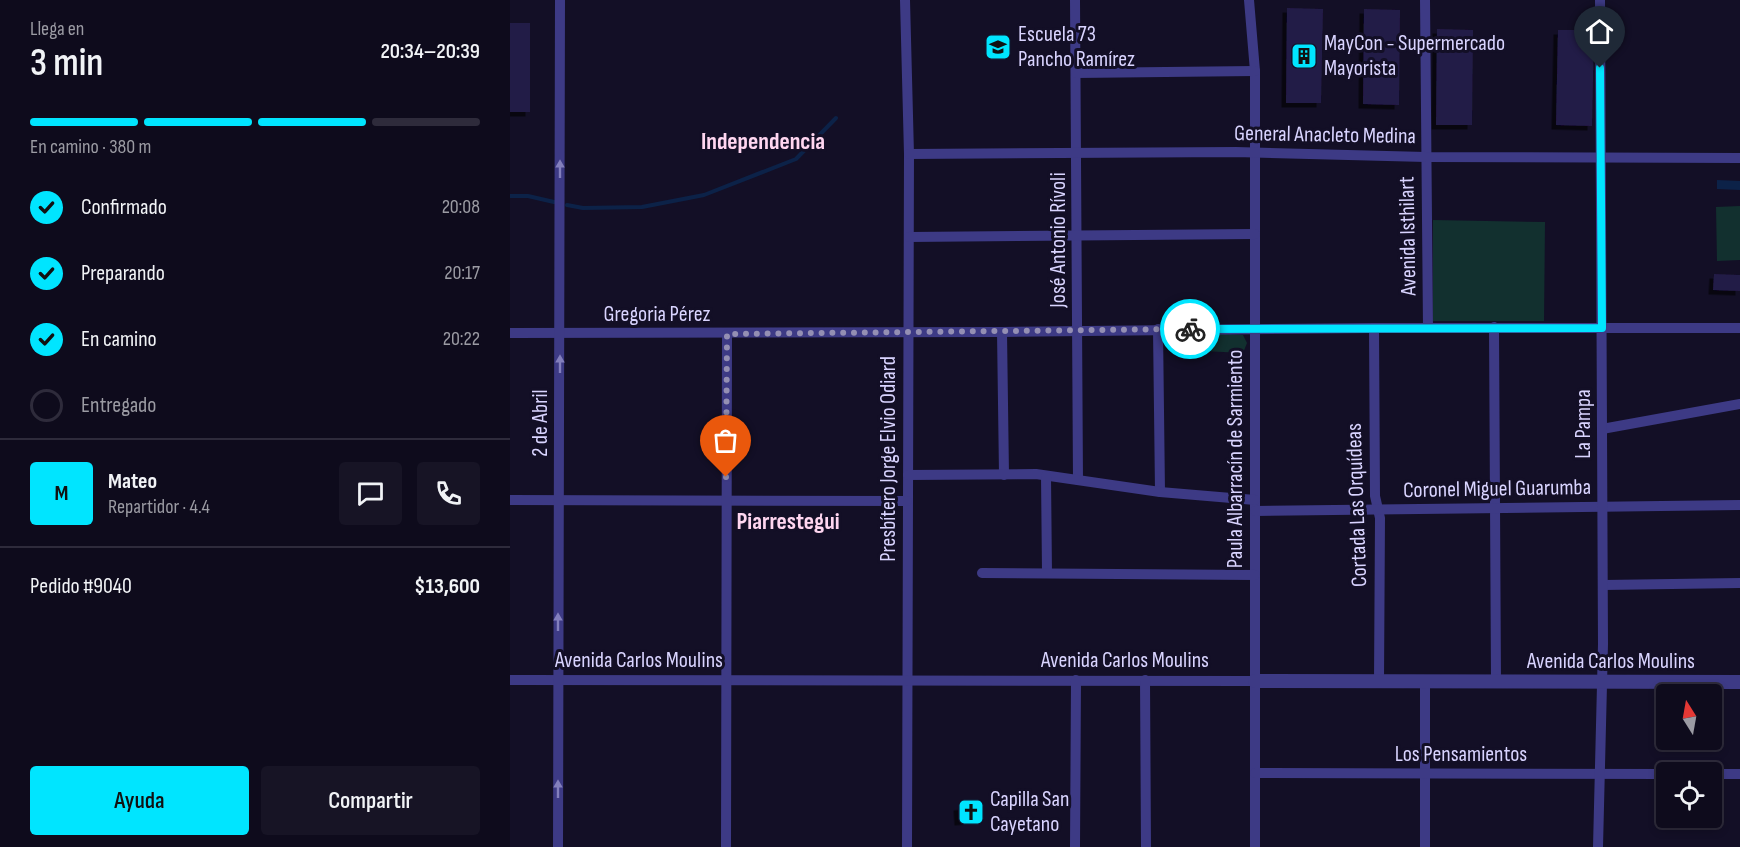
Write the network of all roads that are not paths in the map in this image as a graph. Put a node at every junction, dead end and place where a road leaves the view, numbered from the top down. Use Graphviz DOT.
graph roads {
  1 [pos="560,0"];
  2 [pos="905,0"];
  3 [pos="1075,0"];
  4 [pos="1249,0"];
  5 [pos="1425,0"];
  6 [pos="1600,0"];
  7 [pos="1255,70"];
  8 [pos="1076,73"];
  9 [pos="1255,152"];
  10 [pos="909,154"];
  11 [pos="1077,154"];
  12 [pos="1426,157"];
  13 [pos="1601,158"];
  14 [pos="1740,158"];
  15 [pos="1255,234"];
  16 [pos="1077,235"];
  17 [pos="909,237"];
  18 [pos="1428,327"];
  19 [pos="1494,327"];
  20 [pos="1255,328"];
  21 [pos="1374,328"];
  22 [pos="1602,328"];
  23 [pos="1740,328"];
  24 [pos="1158,329"];
  25 [pos="1078,330"];
  26 [pos="909,332"];
  27 [pos="1002,332"];
  28 [pos="510,333"];
  29 [pos="560,334"];
  30 [pos="727,334"];
  31 [pos="1740,404"];
  32 [pos="1602,429"];
  33 [pos="1004,474"];
  34 [pos="908,475"];
  35 [pos="1046,476"];
  36 [pos="1078,480"];
  37 [pos="1160,492"];
  38 [pos="510,500"];
  39 [pos="559,501"];
  40 [pos="726,501"];
  41 [pos="907,501"];
  42 [pos="1740,505"];
  43 [pos="1255,506"];
  44 [pos="1603,507"];
  45 [pos="1495,509"];
  46 [pos="1378,511"];
  47 [pos="982,573"];
  48 [pos="1047,573"];
  49 [pos="1255,575"];
  50 [pos="1740,583"];
  51 [pos="1603,585"];
  52 [pos="510,680"];
  53 [pos="726,680"];
  54 [pos="1076,680"];
  55 [pos="1145,680"];
  56 [pos="1379,680"];
  57 [pos="558,681"];
  58 [pos="1255,681"];
  59 [pos="1425,681"];
  60 [pos="1496,681"];
  61 [pos="907,682"];
  62 [pos="1602,682"];
  63 [pos="1740,682"];
  64 [pos="1255,773"];
  65 [pos="1425,773"];
  66 [pos="1600,774"];
  67 [pos="1656,774"];
  68 [pos="1722,774"];
  69 [pos="1740,774"];
  70 [pos="558,847"];
  71 [pos="726,847"];
  72 [pos="907,847"];
  73 [pos="1075,847"];
  74 [pos="1146,847"];
  75 [pos="1255,847"];
  76 [pos="1425,847"];
  77 [pos="1598,847"];
  29 -- 1 [label="street, 2 de Abril, one-way"];
  2 -- 10 [label="street, Presbítero Jorge Elvio Odiard"];
  3 -- 8 [label="street, José Antonio Rívoli"];
  4 -- 7 [label="street, Paula Albarracín de Sarmiento"];
  5 -- 12 [label="street, Avenida Isthilart"];
  6 -- 13 [label="street, La Pampa"];
  7 -- 8 [label="street"];
  7 -- 9 [label="street, Paula Albarracín de Sarmiento"];
  8 -- 11 [label="street, José Antonio Rívoli"];
  9 -- 11 [label="street, General Anacleto Medina"];
  9 -- 12 [label="street, General Anacleto Medina"];
  9 -- 15 [label="street, Paula Albarracín de Sarmiento"];
  10 -- 11 [label="street, General Anacleto Medina"];
  10 -- 17 [label="street, Presbítero Jorge Elvio Odiard"];
  11 -- 16 [label="street, José Antonio Rívoli"];
  12 -- 13 [label="street, General Anacleto Medina"];
  12 -- 18 [label="street, Avenida Isthilart"];
  13 -- 14 [label="street, General Anacleto Medina"];
  13 -- 22 [label="street, La Pampa"];
  15 -- 16 [label="street"];
  15 -- 20 [label="street, Paula Albarracín de Sarmiento"];
  16 -- 17 [label="street"];
  16 -- 25 [label="street, José Antonio Rívoli"];
  17 -- 26 [label="street, Presbítero Jorge Elvio Odiard"];
  18 -- 19 [label="street, Gregoria Pérez"];
  18 -- 21 [label="street, Gregoria Pérez"];
  19 -- 22 [label="street, Gregoria Pérez"];
  19 -- 45 [label="street"];
  20 -- 21 [label="street, Gregoria Pérez"];
  20 -- 24 [label="street, Gregoria Pérez"];
  20 -- 43 [label="street, Paula Albarracín de Sarmiento"];
  21 -- 46 [label="street, Cortada Las Orquídeas"];
  22 -- 23 [label="street, Gregoria Pérez"];
  22 -- 32 [label="street, La Pampa"];
  24 -- 25 [label="street, Gregoria Pérez"];
  24 -- 37 [label="street"];
  25 -- 27 [label="street, Gregoria Pérez"];
  25 -- 36 [label="street, José Antonio Rívoli"];
  26 -- 27 [label="street, Gregoria Pérez"];
  26 -- 30 [label="street, Gregoria Pérez"];
  26 -- 34 [label="street, Presbítero Jorge Elvio Odiard"];
  27 -- 33 [label="street"];
  28 -- 29 [label="street, Gregoria Pérez"];
  29 -- 30 [label="street, Gregoria Pérez"];
  39 -- 29 [label="street, 2 de Abril, one-way"];
  30 -- 40 [label="street"];
  31 -- 32 [label="street"];
  32 -- 44 [label="street, La Pampa"];
  33 -- 34 [label="street, Coronel Miguel Guarumba"];
  33 -- 35 [label="street, Coronel Miguel Guarumba"];
  34 -- 41 [label="street, Presbítero Jorge Elvio Odiard"];
  35 -- 36 [label="street, Coronel Miguel Guarumba"];
  35 -- 48 [label="street"];
  36 -- 37 [label="street, Coronel Miguel Guarumba"];
  37 -- 43 [label="street, Coronel Miguel Guarumba"];
  38 -- 39 [label="street"];
  39 -- 40 [label="street"];
  57 -- 39 [label="street, 2 de Abril, one-way"];
  40 -- 41 [label="street"];
  40 -- 53 [label="street"];
  41 -- 61 [label="street, Presbítero Jorge Elvio Odiard"];
  42 -- 44 [label="street, Coronel Miguel Guarumba"];
  43 -- 46 [label="street, Coronel Miguel Guarumba"];
  43 -- 49 [label="street, Paula Albarracín de Sarmiento"];
  44 -- 45 [label="street, Coronel Miguel Guarumba"];
  44 -- 51 [label="street, La Pampa"];
  45 -- 46 [label="street, Coronel Miguel Guarumba"];
  45 -- 60 [label="street"];
  46 -- 56 [label="street, Cortada Las Orquídeas"];
  47 -- 48 [label="street"];
  48 -- 49 [label="street"];
  49 -- 58 [label="street, Paula Albarracín de Sarmiento"];
  50 -- 51 [label="street"];
  51 -- 62 [label="street, La Pampa"];
  52 -- 57 [label="street, Avenida Carlos Moulins"];
  53 -- 57 [label="street, Avenida Carlos Moulins"];
  53 -- 61 [label="street, Avenida Carlos Moulins"];
  53 -- 71 [label="street"];
  54 -- 55 [label="street, Avenida Carlos Moulins"];
  54 -- 61 [label="street, Avenida Carlos Moulins"];
  54 -- 73 [label="street"];
  55 -- 58 [label="street, Avenida Carlos Moulins"];
  55 -- 74 [label="street"];
  56 -- 58 [label="street, Avenida Carlos Moulins"];
  56 -- 59 [label="street, Avenida Carlos Moulins"];
  70 -- 57 [label="street, 2 de Abril, one-way"];
  58 -- 64 [label="street, Paula Albarracín de Sarmiento"];
  59 -- 60 [label="street, Avenida Carlos Moulins"];
  59 -- 65 [label="street"];
  60 -- 62 [label="street, Avenida Carlos Moulins"];
  61 -- 72 [label="street, Presbítero Jorge Elvio Odiard"];
  62 -- 63 [label="street, Avenida Carlos Moulins"];
  62 -- 66 [label="street, La Pampa"];
  64 -- 65 [label="street, Los Pensamientos"];
  64 -- 75 [label="street, Paula Albarracín de Sarmiento"];
  65 -- 66 [label="street, Los Pensamientos"];
  65 -- 76 [label="street"];
  66 -- 67 [label="street, Los Pensamientos"];
  66 -- 77 [label="street, La Pampa"];
  68 -- 69 [label="street"];
}
